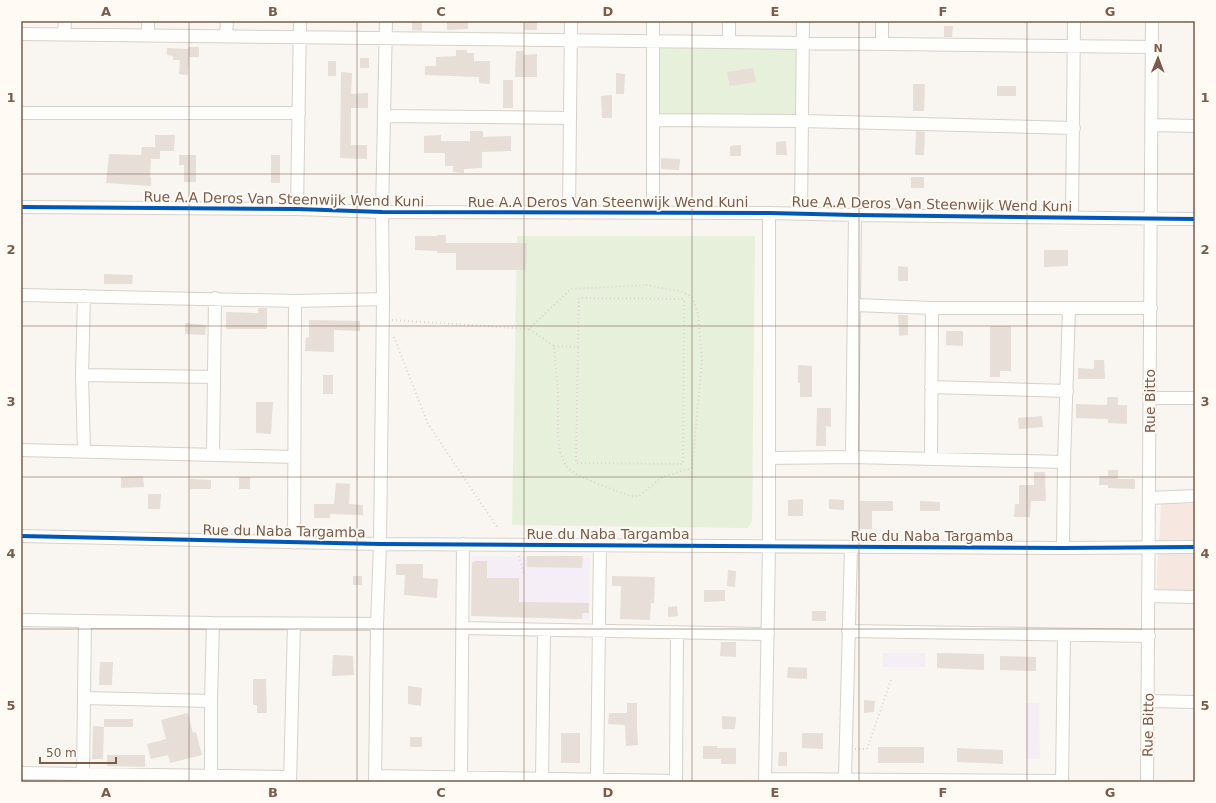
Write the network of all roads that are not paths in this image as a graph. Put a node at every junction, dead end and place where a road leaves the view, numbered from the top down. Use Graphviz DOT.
graph roads {
  1 [pos="65,21"];
  2 [pos="148,21"];
  3 [pos="226,21"];
  4 [pos="300,21"];
  5 [pos="386,21"];
  6 [pos="572,21"];
  7 [pos="653,21"];
  8 [pos="729,21"];
  9 [pos="803,21"];
  10 [pos="882,21"];
  11 [pos="1074,21"];
  12 [pos="1152,21"];
  13 [pos="21,34"];
  14 [pos="64,34"];
  15 [pos="148,35"];
  16 [pos="226,36"];
  17 [pos="300,37"];
  18 [pos="385,38"];
  19 [pos="571,40"];
  20 [pos="652,42"];
  21 [pos="729,42"];
  22 [pos="803,43"];
  23 [pos="882,44"];
  24 [pos="1074,46"];
  25 [pos="1152,47"];
  26 [pos="21,113"];
  27 [pos="299,113"];
  28 [pos="384,116"];
  29 [pos="570,118"];
  30 [pos="653,120"];
  31 [pos="802,121"];
  32 [pos="1152,125"];
  33 [pos="1195,126"];
  34 [pos="1074,128"];
  35 [pos="21,207"];
  36 [pos="297,209"];
  37 [pos="382,212"];
  38 [pos="569,213"];
  39 [pos="653,213"];
  40 [pos="769,213"];
  41 [pos="801,213"];
  42 [pos="855,215"];
  43 [pos="1072,218"];
  44 [pos="1151,218"];
  45 [pos="1195,219"];
  46 [pos="21,295"];
  47 [pos="84,296"];
  48 [pos="215,298"];
  49 [pos="383,299"];
  50 [pos="295,301"];
  51 [pos="855,305"];
  52 [pos="932,308"];
  53 [pos="1069,308"];
  54 [pos="1151,308"];
  55 [pos="82,375"];
  56 [pos="214,377"];
  57 [pos="931,387"];
  58 [pos="1067,391"];
  59 [pos="1150,398"];
  60 [pos="1195,398"];
  61 [pos="21,450"];
  62 [pos="84,452"];
  63 [pos="213,454"];
  64 [pos="294,457"];
  65 [pos="852,457"];
  66 [pos="769,458"];
  67 [pos="931,458"];
  68 [pos="1064,462"];
  69 [pos="1195,496"];
  70 [pos="1149,498"];
  71 [pos="21,536"];
  72 [pos="294,543"];
  73 [pos="380,544"];
  74 [pos="463,544"];
  75 [pos="600,545"];
  76 [pos="769,546"];
  77 [pos="850,547"];
  78 [pos="1149,547"];
  79 [pos="1195,547"];
  80 [pos="1063,548"];
  81 [pos="1148,596"];
  82 [pos="1195,597"];
  83 [pos="21,620"];
  84 [pos="85,621"];
  85 [pos="213,623"];
  86 [pos="294,624"];
  87 [pos="377,624"];
  88 [pos="463,628"];
  89 [pos="544,630"];
  90 [pos="598,631"];
  91 [pos="848,631"];
  92 [pos="677,632"];
  93 [pos="768,634"];
  94 [pos="1064,635"];
  95 [pos="1149,636"];
  96 [pos="84,698"];
  97 [pos="211,701"];
  98 [pos="1148,702"];
  99 [pos="1195,702"];
  100 [pos="21,773"];
  101 [pos="83,774"];
  102 [pos="211,775"];
  103 [pos="461,777"];
  104 [pos="542,778"];
  105 [pos="375,779"];
  106 [pos="845,779"];
  107 [pos="290,780"];
  108 [pos="597,780"];
  109 [pos="765,781"];
  110 [pos="1062,781"];
  111 [pos="676,782"];
  112 [pos="1147,782"];
  1 -- 14 [label="street"];
  2 -- 15 [label="street"];
  3 -- 16 [label="street"];
  4 -- 17 [label="street"];
  5 -- 18 [label="street"];
  6 -- 19 [label="street"];
  7 -- 20 [label="street"];
  8 -- 21 [label="street"];
  9 -- 22 [label="street"];
  10 -- 23 [label="street"];
  11 -- 24 [label="street"];
  12 -- 25 [label="street, Rue Bitto"];
  13 -- 14 [label="street"];
  14 -- 15 [label="street"];
  15 -- 16 [label="street"];
  16 -- 17 [label="street"];
  17 -- 18 [label="street"];
  17 -- 27 [label="street"];
  18 -- 19 [label="street"];
  18 -- 28 [label="street"];
  19 -- 20 [label="street"];
  19 -- 29 [label="street"];
  20 -- 21 [label="street"];
  20 -- 30 [label="street"];
  21 -- 22 [label="street"];
  22 -- 23 [label="street"];
  22 -- 31 [label="street"];
  23 -- 24 [label="street"];
  24 -- 25 [label="street"];
  24 -- 34 [label="street"];
  25 -- 32 [label="street, Rue Bitto"];
  26 -- 27 [label="street"];
  27 -- 36 [label="street"];
  28 -- 29 [label="street"];
  28 -- 37 [label="street"];
  29 -- 38 [label="street"];
  30 -- 31 [label="street"];
  30 -- 39 [label="street"];
  31 -- 34 [label="street"];
  31 -- 41 [label="street"];
  32 -- 33 [label="street"];
  32 -- 44 [label="street, Rue Bitto"];
  34 -- 43 [label="street"];
  35 -- 36 [label="street, Rue A.A Deros Van Steenwijk Wend Kuni"];
  36 -- 37 [label="street, Rue A.A Deros Van Steenwijk Wend Kuni"];
  37 -- 38 [label="street, Rue A.A Deros Van Steenwijk Wend Kuni"];
  37 -- 49 [label="street"];
  38 -- 39 [label="street, Rue A.A Deros Van Steenwijk Wend Kuni"];
  39 -- 40 [label="street, Rue A.A Deros Van Steenwijk Wend Kuni"];
  40 -- 41 [label="street, Rue A.A Deros Van Steenwijk Wend Kuni"];
  40 -- 66 [label="street"];
  41 -- 42 [label="street, Rue A.A Deros Van Steenwijk Wend Kuni"];
  42 -- 43 [label="street, Rue A.A Deros Van Steenwijk Wend Kuni"];
  42 -- 51 [label="street"];
  43 -- 44 [label="street, Rue A.A Deros Van Steenwijk Wend Kuni"];
  44 -- 45 [label="street, Rue A.A Deros Van Steenwijk Wend Kuni"];
  44 -- 54 [label="street, Rue Bitto"];
  46 -- 47 [label="street"];
  47 -- 48 [label="street"];
  47 -- 55 [label="street"];
  48 -- 50 [label="street"];
  48 -- 56 [label="street"];
  49 -- 50 [label="street"];
  49 -- 73 [label="street"];
  50 -- 64 [label="street"];
  51 -- 52 [label="street"];
  51 -- 65 [label="street"];
  52 -- 53 [label="street"];
  52 -- 57 [label="street"];
  53 -- 54 [label="street"];
  53 -- 58 [label="street"];
  54 -- 59 [label="street, Rue Bitto"];
  55 -- 56 [label="street"];
  55 -- 62 [label="street"];
  56 -- 63 [label="street"];
  57 -- 58 [label="street"];
  57 -- 67 [label="street"];
  58 -- 68 [label="street"];
  59 -- 60 [label="street"];
  59 -- 70 [label="street, Rue Bitto"];
  61 -- 62 [label="street"];
  62 -- 63 [label="street"];
  63 -- 64 [label="street"];
  64 -- 72 [label="street"];
  65 -- 66 [label="street"];
  65 -- 67 [label="street"];
  66 -- 76 [label="street"];
  67 -- 68 [label="street"];
  68 -- 80 [label="street"];
  69 -- 70 [label="street"];
  70 -- 78 [label="street, Rue Bitto"];
  71 -- 72 [label="street, Rue du Naba Targamba"];
  72 -- 73 [label="street, Rue du Naba Targamba"];
  73 -- 74 [label="street, Rue du Naba Targamba"];
  73 -- 87 [label="street"];
  74 -- 75 [label="street, Rue du Naba Targamba"];
  74 -- 88 [label="street"];
  75 -- 76 [label="street, Rue du Naba Targamba"];
  75 -- 90 [label="street"];
  76 -- 77 [label="street, Rue du Naba Targamba"];
  76 -- 93 [label="street"];
  77 -- 80 [label="street, Rue du Naba Targamba"];
  77 -- 91 [label="street"];
  78 -- 79 [label="street, Rue du Naba Targamba"];
  78 -- 80 [label="street, Rue du Naba Targamba"];
  78 -- 81 [label="street, Rue Bitto"];
  81 -- 82 [label="street"];
  81 -- 95 [label="street, Rue Bitto"];
  83 -- 84 [label="street"];
  84 -- 85 [label="street"];
  84 -- 96 [label="street"];
  85 -- 86 [label="street"];
  85 -- 97 [label="street"];
  86 -- 87 [label="street"];
  86 -- 107 [label="street"];
  87 -- 105 [label="street"];
  88 -- 89 [label="street"];
  88 -- 103 [label="street"];
  89 -- 90 [label="street"];
  89 -- 104 [label="street"];
  90 -- 92 [label="street"];
  90 -- 108 [label="street"];
  91 -- 94 [label="street"];
  91 -- 106 [label="street"];
  92 -- 93 [label="street"];
  92 -- 111 [label="street"];
  93 -- 109 [label="street"];
  94 -- 95 [label="street"];
  94 -- 110 [label="street"];
  95 -- 98 [label="street, Rue Bitto"];
  96 -- 97 [label="street"];
  96 -- 101 [label="street"];
  97 -- 102 [label="street"];
  98 -- 99 [label="street"];
  98 -- 112 [label="street, Rue Bitto"];
  100 -- 101 [label="street"];
  101 -- 102 [label="street"];
  102 -- 107 [label="street"];
  103 -- 104 [label="street"];
  103 -- 105 [label="street"];
  104 -- 108 [label="street"];
  106 -- 109 [label="street"];
  106 -- 110 [label="street"];
  108 -- 111 [label="street"];
}
